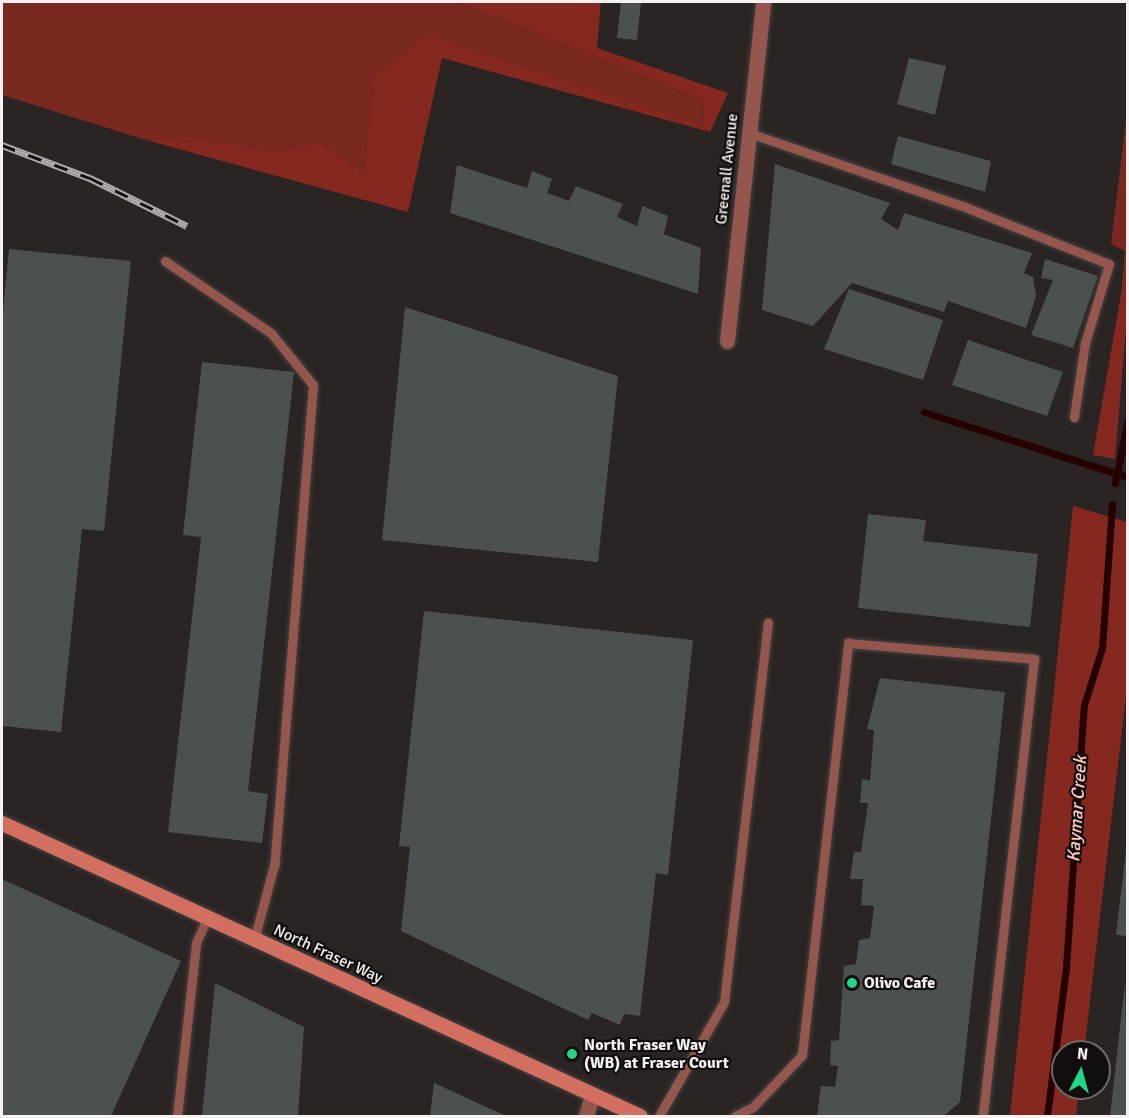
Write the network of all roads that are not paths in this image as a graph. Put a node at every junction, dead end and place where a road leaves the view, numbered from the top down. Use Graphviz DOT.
graph roads {
  1 [pos="763,2"];
  2 [pos="749,133"];
  3 [pos="165,261"];
  4 [pos="727,341"];
  5 [pos="1074,417"];
  6 [pos="768,623"];
  7 [pos="2,823"];
  8 [pos="207,918"];
  9 [pos="254,940"];
  10 [pos="592,1095"];
  11 [pos="177,1116"];
  12 [pos="586,1116"];
  13 [pos="640,1116"];
  14 [pos="659,1116"];
  15 [pos="735,1116"];
  16 [pos="983,1116"];
  1 -- 2 [label="street, Greenall Avenue"];
  2 -- 4 [label="street, Greenall Avenue"];
  2 -- 5 [label="lane"];
  3 -- 9 [label="lane"];
  6 -- 14 [label="lane"];
  7 -- 8 [label="street, North Fraser Way"];
  8 -- 9 [label="street, North Fraser Way"];
  8 -- 11 [label="lane"];
  9 -- 10 [label="street, North Fraser Way"];
  10 -- 12 [label="street"];
  10 -- 13 [label="street, North Fraser Way"];
  15 -- 16 [label="lane"];
}
